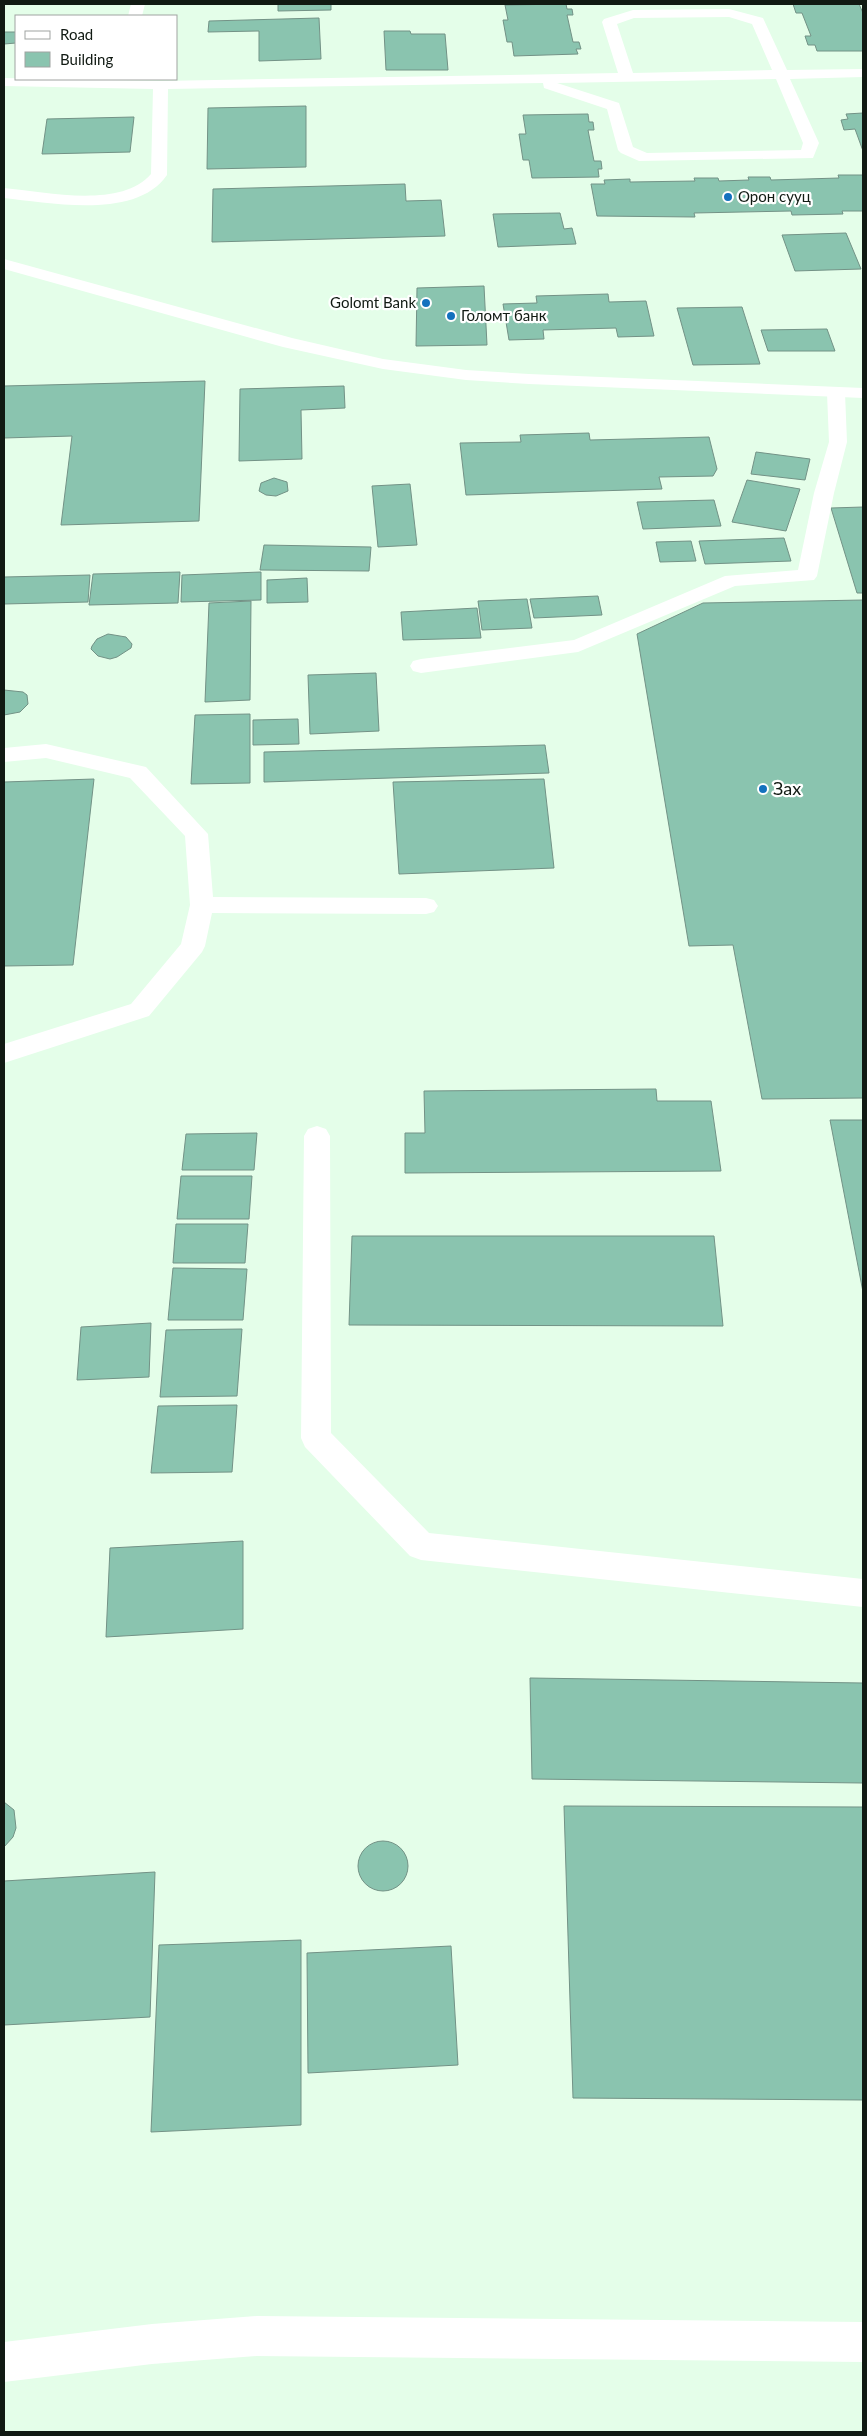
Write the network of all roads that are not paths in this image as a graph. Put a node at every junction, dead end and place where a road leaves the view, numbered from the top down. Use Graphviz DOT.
graph roads {
  1 [pos="863,73"];
  2 [pos="782,74"];
  3 [pos="627,77"];
  4 [pos="529,80"];
  5 [pos="118,81"];
  6 [pos="4,82"];
  7 [pos="161,85"];
  8 [pos="4,193"];
  9 [pos="12,271"];
  10 [pos="836,393"];
  11 [pos="863,393"];
  12 [pos="420,666"];
  13 [pos="4,755"];
  14 [pos="202,905"];
  15 [pos="426,906"];
  16 [pos="4,1054"];
  17 [pos="317,1136"];
  18 [pos="863,1593"];
  19 [pos="863,2342"];
  20 [pos="4,2362"];
  1 -- 2 [label="street"];
  2 -- 3 [label="street"];
  2 -- 3 [label="street"];
  2 -- 4 [label="street"];
  3 -- 4 [label="street"];
  4 -- 7 [label="street"];
  5 -- 6 [label="street"];
  5 -- 7 [label="street"];
  7 -- 8 [label="street"];
  9 -- 10 [label="street"];
  10 -- 11 [label="street"];
  10 -- 12 [label="street"];
  13 -- 14 [label="street"];
  14 -- 15 [label="street"];
  14 -- 16 [label="street"];
  17 -- 18 [label="street"];
  19 -- 20 [label="street"];
}
